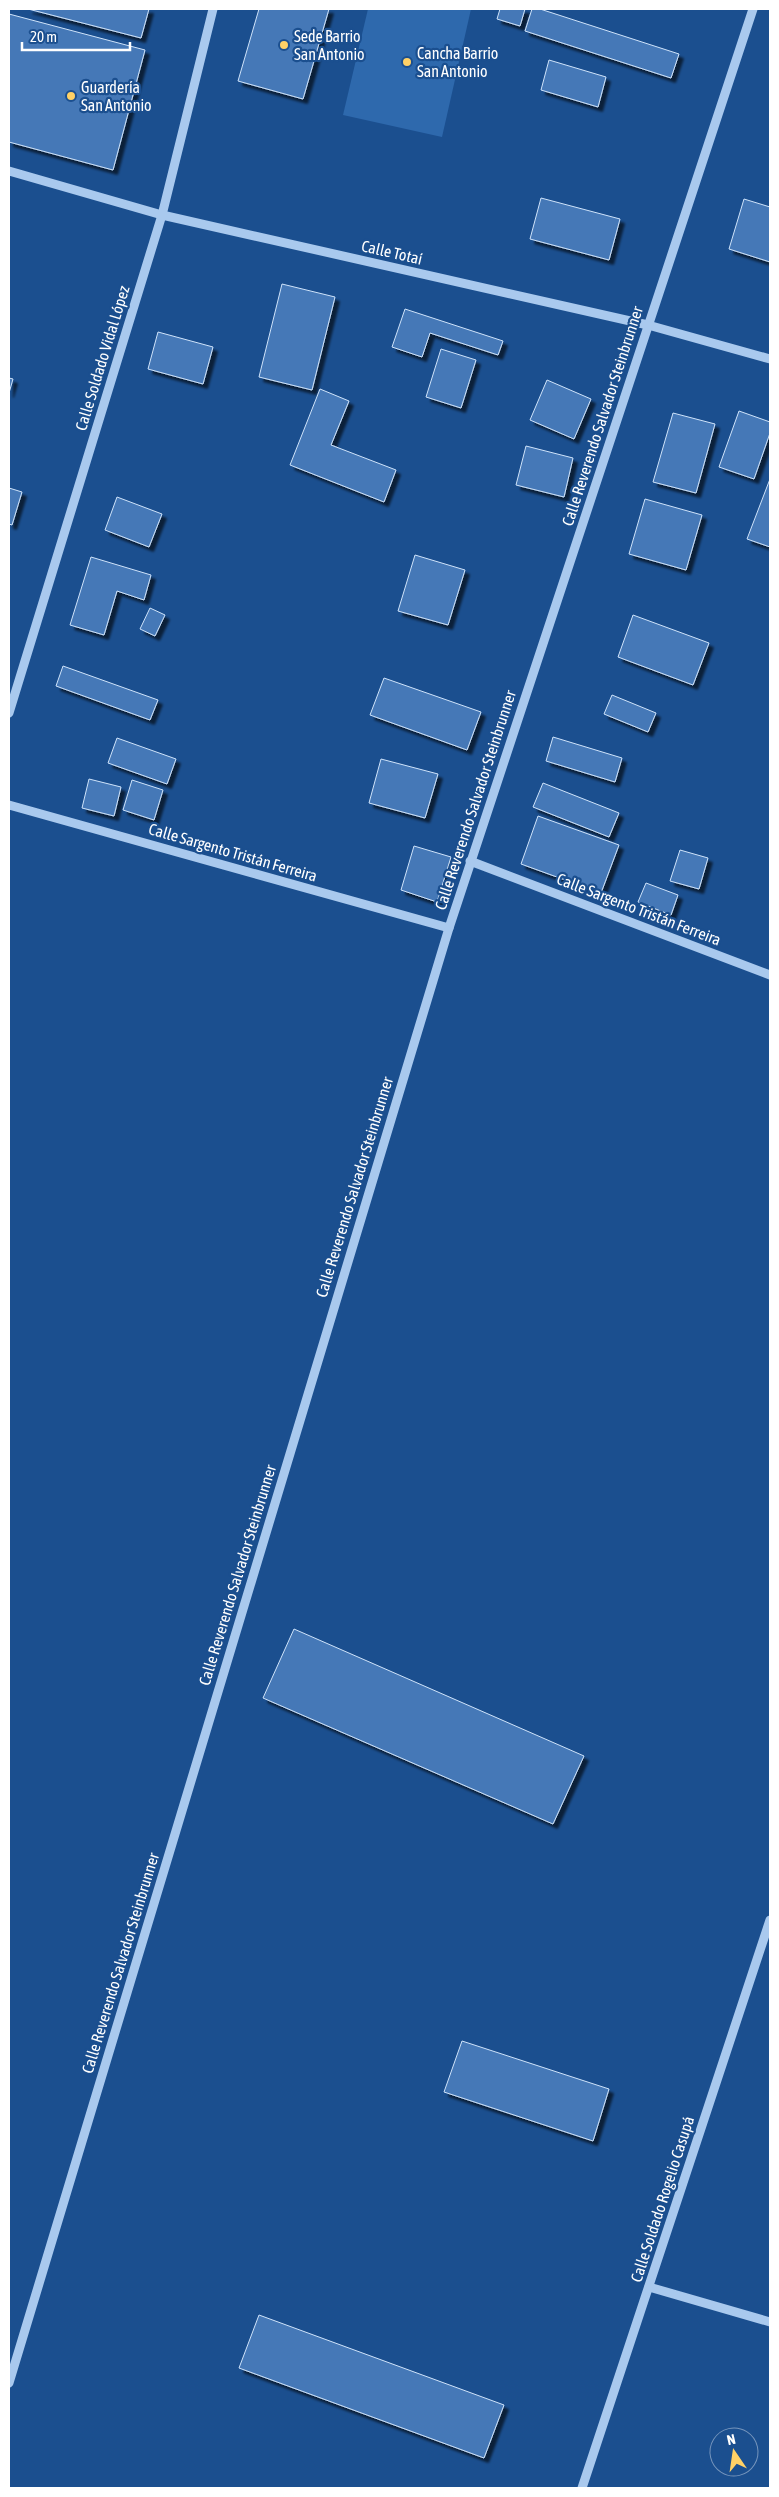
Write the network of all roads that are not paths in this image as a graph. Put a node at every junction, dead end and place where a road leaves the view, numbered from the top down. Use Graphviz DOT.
graph roads {
  1 [pos="213,9"];
  2 [pos="753,9"];
  3 [pos="9,171"];
  4 [pos="162,215"];
  5 [pos="648,325"];
  6 [pos="770,358"];
  7 [pos="9,713"];
  8 [pos="9,804"];
  9 [pos="470,861"];
  10 [pos="448,928"];
  11 [pos="770,975"];
  12 [pos="770,1920"];
  13 [pos="649,2287"];
  14 [pos="770,2322"];
  15 [pos="9,2382"];
  16 [pos="582,2488"];
  1 -- 4 [label="street, Calle Soldado Vidal López"];
  2 -- 5 [label="street, Calle Reverendo Salvador Steinbrunner"];
  3 -- 4 [label="street, Calle Totaí"];
  4 -- 5 [label="street, Calle Totaí"];
  4 -- 7 [label="street, Calle Soldado Vidal López"];
  5 -- 6 [label="street, Calle Totaí"];
  5 -- 9 [label="street, Calle Reverendo Salvador Steinbrunner"];
  8 -- 10 [label="street, Calle Sargento Tristán Ferreira"];
  9 -- 10 [label="street, Calle Reverendo Salvador Steinbrunner"];
  9 -- 11 [label="street, Calle Sargento Tristán Ferreira"];
  10 -- 15 [label="street, Calle Reverendo Salvador Steinbrunner"];
  12 -- 13 [label="street, Calle Soldado Rogelio Casupá"];
  13 -- 14 [label="street"];
  13 -- 16 [label="street, Calle Soldado Rogelio Casupá"];
}
